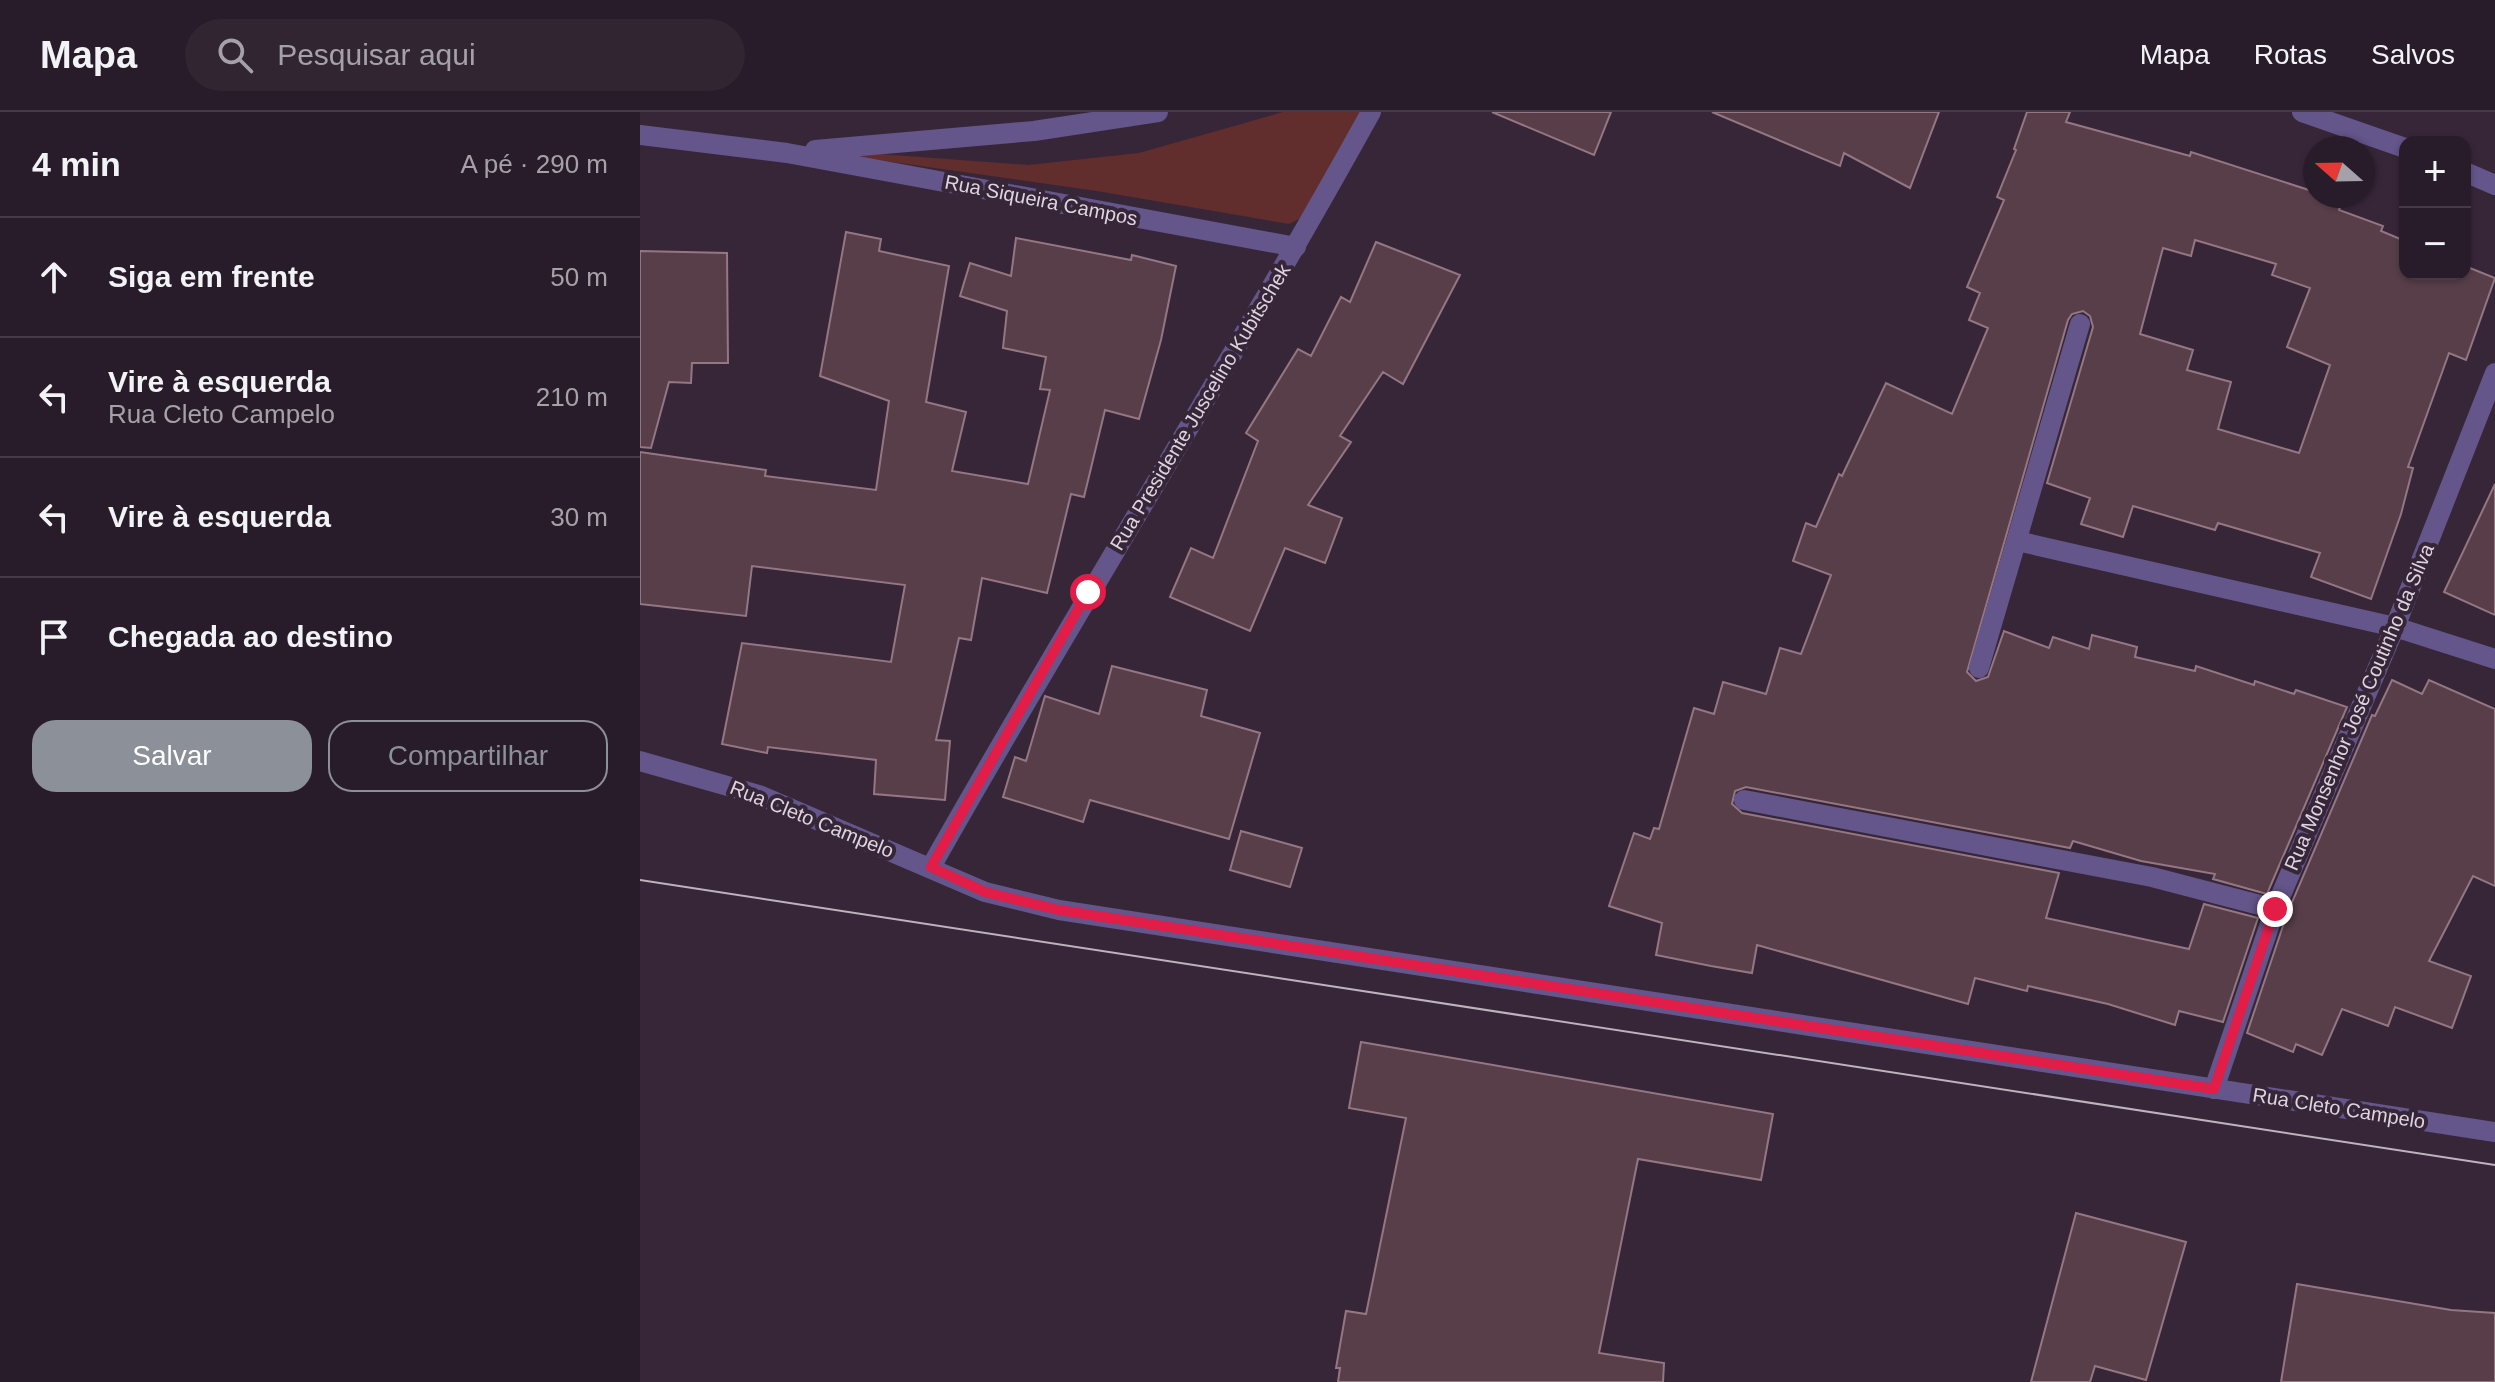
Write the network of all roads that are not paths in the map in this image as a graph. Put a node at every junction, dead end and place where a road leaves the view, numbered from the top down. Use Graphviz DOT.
graph roads {
  1 [pos="1158,112"];
  2 [pos="1371,112"];
  3 [pos="2302,112"];
  4 [pos="640,135"];
  5 [pos="2399,146"];
  6 [pos="787,153"];
  7 [pos="2471,175"];
  8 [pos="2495,185"];
  9 [pos="1296,247"];
  10 [pos="2080,324"];
  11 [pos="2495,373"];
  12 [pos="2017,541"];
  13 [pos="2395,627"];
  14 [pos="2495,659"];
  15 [pos="1979,668"];
  16 [pos="640,761"];
  17 [pos="1744,800"];
  18 [pos="931,867"];
  19 [pos="2275,909"];
  20 [pos="2214,1089"];
  21 [pos="2495,1132"];
  1 -- 6 [label="street, Rua Siqueira Campos"];
  2 -- 9 [label="street, Rua Presidente Juscelino Kubitschek"];
  3 -- 5 [label="street"];
  4 -- 6 [label="street, Rua Siqueira Campos"];
  6 -- 9 [label="street, Rua Siqueira Campos"];
  7 -- 8 [label="street"];
  9 -- 18 [label="street, Rua Presidente Juscelino Kubitschek"];
  10 -- 12 [label="street"];
  11 -- 13 [label="street, Rua Monsenhor José Coutinho da Silva"];
  12 -- 13 [label="street"];
  12 -- 15 [label="street"];
  13 -- 14 [label="street"];
  13 -- 19 [label="street, Rua Monsenhor José Coutinho da Silva"];
  16 -- 18 [label="street, Rua Cleto Campelo"];
  17 -- 19 [label="street"];
  18 -- 20 [label="street, Rua Cleto Campelo"];
  19 -- 20 [label="street, Rua Monsenhor José Coutinho da Silva"];
  20 -- 21 [label="street, Rua Cleto Campelo"];
}
